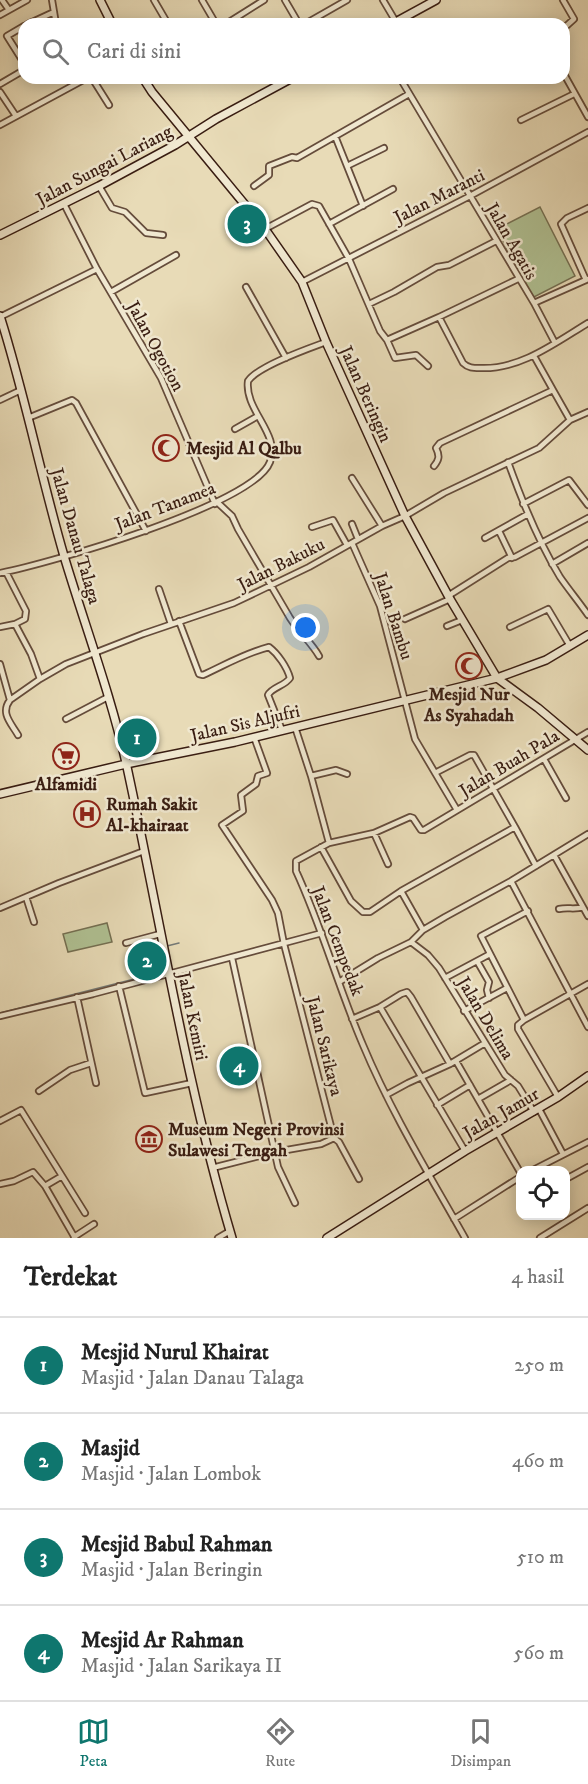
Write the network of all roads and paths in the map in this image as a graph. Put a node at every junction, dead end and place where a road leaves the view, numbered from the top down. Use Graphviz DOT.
graph roads {
  1 [pos="2,0"];
  2 [pos="27,0"];
  3 [pos="52,0"];
  4 [pos="100,0"];
  5 [pos="154,0"];
  6 [pos="202,0"];
  7 [pos="264,0"];
  8 [pos="285,0"];
  9 [pos="347,0"];
  10 [pos="383,0"];
  11 [pos="436,0"];
  12 [pos="563,0"];
  13 [pos="9,10"];
  14 [pos="54,12"];
  15 [pos="0,15"];
  16 [pos="41,18"];
  17 [pos="55,18"];
  18 [pos="109,18"];
  19 [pos="164,18"];
  20 [pos="212,18"];
  21 [pos="236,18"];
  22 [pos="296,18"];
  23 [pos="316,18"];
  24 [pos="392,18"];
  25 [pos="403,18"];
  26 [pos="570,23"];
  27 [pos="18,30"];
  28 [pos="18,53"];
  29 [pos="18,74"];
  30 [pos="0,84"];
  31 [pos="76,84"];
  32 [pos="96,84"];
  33 [pos="147,84"];
  34 [pos="281,84"];
  35 [pos="403,84"];
  36 [pos="569,84"];
  37 [pos="0,92"];
  38 [pos="409,94"];
  39 [pos="574,94"];
  40 [pos="109,105"];
  41 [pos="16,116"];
  42 [pos="588,117"];
  43 [pos="521,120"];
  44 [pos="0,125"];
  45 [pos="588,132"];
  46 [pos="189,135"];
  47 [pos="335,136"];
  48 [pos="384,148"];
  49 [pos="347,166"];
  50 [pos="99,186"];
  51 [pos="254,186"];
  52 [pos="393,189"];
  53 [pos="470,196"];
  54 [pos="64,204"];
  55 [pos="363,206"];
  56 [pos="588,208"];
  57 [pos="329,224"];
  58 [pos="265,229"];
  59 [pos="0,235"];
  60 [pos="163,235"];
  61 [pos="496,241"];
  62 [pos="176,255"];
  63 [pos="349,259"];
  64 [pos="97,269"];
  65 [pos="518,279"];
  66 [pos="587,280"];
  67 [pos="302,282"];
  68 [pos="246,288"];
  69 [pos="111,292"];
  70 [pos="534,303"];
  71 [pos="369,304"];
  72 [pos="0,317"];
  73 [pos="439,318"];
  74 [pos="588,323"];
  75 [pos="387,340"];
  76 [pos="326,342"];
  77 [pos="555,343"];
  78 [pos="534,356"];
  79 [pos="286,358"];
  80 [pos="428,366"];
  81 [pos="21,390"];
  82 [pos="553,390"];
  83 [pos="0,400"];
  84 [pos="588,412"];
  85 [pos="258,416"];
  86 [pos="28,418"];
  87 [pos="570,420"];
  88 [pos="235,429"];
  89 [pos="508,462"];
  90 [pos="434,466"];
  91 [pos="352,477"];
  92 [pos="217,503"];
  93 [pos="523,504"];
  94 [pos="588,505"];
  95 [pos="528,514"];
  96 [pos="405,516"];
  97 [pos="588,518"];
  98 [pos="352,524"];
  99 [pos="382,526"];
  100 [pos="312,527"];
  101 [pos="146,531"];
  102 [pos="499,531"];
  103 [pos="485,538"];
  104 [pos="358,539"];
  105 [pos="543,543"];
  106 [pos="588,543"];
  107 [pos="349,544"];
  108 [pos="64,556"];
  109 [pos="512,558"];
  110 [pos="552,564"];
  111 [pos="3,573"];
  112 [pos="271,585"];
  113 [pos="159,589"];
  114 [pos="449,598"];
  115 [pos="588,615"];
  116 [pos="405,619"];
  117 [pos="462,620"];
  118 [pos="178,621"];
  119 [pos="15,624"];
  120 [pos="171,624"];
  121 [pos="447,626"];
  122 [pos="0,627"];
  123 [pos="510,627"];
  124 [pos="588,636"];
  125 [pos="570,646"];
  126 [pos="95,653"];
  127 [pos="318,656"];
  128 [pos="0,664"];
  129 [pos="497,678"];
  130 [pos="40,679"];
  131 [pos="108,697"];
  132 [pos="10,700"];
  133 [pos="405,700"];
  134 [pos="66,719"];
  135 [pos="295,727"];
  136 [pos="282,730"];
  137 [pos="588,732"];
  138 [pos="413,733"];
  139 [pos="18,735"];
  140 [pos="254,736"];
  141 [pos="575,739"];
  142 [pos="588,750"];
  143 [pos="544,759"];
  144 [pos="126,764"];
  145 [pos="435,773"];
  146 [pos="347,774"];
  147 [pos="311,776"];
  148 [pos="494,789"];
  149 [pos="0,794"];
  150 [pos="566,798"];
  151 [pos="457,810"];
  152 [pos="514,827"];
  153 [pos="374,833"];
  154 [pos="588,834"];
  155 [pos="329,843"];
  156 [pos="321,847"];
  157 [pos="144,851"];
  158 [pos="554,855"];
  159 [pos="388,864"];
  160 [pos="536,866"];
  161 [pos="512,881"];
  162 [pos="401,891"];
  163 [pos="26,897"];
  164 [pos="583,907"];
  165 [pos="0,908"];
  166 [pos="559,909"];
  167 [pos="528,911"];
  168 [pos="588,916"];
  169 [pos="34,922"];
  170 [pos="423,930"];
  171 [pos="322,933"];
  172 [pos="160,934"];
  173 [pos="411,942"];
  174 [pos="126,944"];
  175 [pos="284,944"];
  176 [pos="490,954"];
  177 [pos="232,958"];
  178 [pos="477,961"];
  179 [pos="168,974"];
  180 [pos="445,978"];
  181 [pos="339,982"];
  182 [pos="588,984"];
  183 [pos="119,986"];
  184 [pos="507,988"];
  185 [pos="570,994"];
  186 [pos="77,997"];
  187 [pos="489,998"];
  188 [pos="380,1007"];
  189 [pos="464,1011"];
  190 [pos="0,1016"];
  191 [pos="352,1019"];
  192 [pos="524,1020"];
  193 [pos="588,1028"];
  194 [pos="485,1043"];
  195 [pos="456,1061"];
  196 [pos="91,1063"];
  197 [pos="450,1064"];
  198 [pos="588,1076"];
  199 [pos="422,1077"];
  200 [pos="511,1080"];
  201 [pos="96,1083"];
  202 [pos="192,1083"];
  203 [pos="470,1085"];
  204 [pos="39,1091"];
  205 [pos="386,1095"];
  206 [pos="558,1097"];
  207 [pos="478,1099"];
  208 [pos="437,1104"];
  209 [pos="536,1110"];
  210 [pos="0,1121"];
  211 [pos="496,1133"];
  212 [pos="334,1138"];
  213 [pos="588,1142"];
  214 [pos="465,1151"];
  215 [pos="275,1152"];
  216 [pos="563,1154"];
  217 [pos="516,1166"];
  218 [pos="540,1166"];
  219 [pos="588,1167"];
  220 [pos="212,1168"];
  221 [pos="428,1173"];
  222 [pos="62,1176"];
  223 [pos="570,1177"];
  224 [pos="359,1179"];
  225 [pos="516,1180"];
  226 [pos="0,1184"];
  227 [pos="45,1186"];
  228 [pos="295,1203"];
  229 [pos="588,1208"];
  230 [pos="85,1213"];
  231 [pos="454,1219"];
  232 [pos="94,1224"];
  233 [pos="231,1234"];
  234 [pos="75,1237"];
  235 [pos="218,1238"];
  236 [pos="327,1238"];
  237 [pos="465,1238"];
  238 [pos="540,1238"];
  1 -- 13 [label="street"];
  2 -- 13 [label="street"];
  3 -- 14 [label="street"];
  4 -- 18 [label="street"];
  5 -- 19 [label="street"];
  6 -- 20 [label="street"];
  7 -- 21 [label="street"];
  8 -- 22 [label="street"];
  9 -- 23 [label="street"];
  10 -- 24 [label="street"];
  11 -- 25 [label="street"];
  12 -- 26 [label="street"];
  13 -- 15 [label="street"];
  14 -- 16 [label="street"];
  14 -- 17 [label="street"];
  27 -- 28 [label="street"];
  29 -- 30 [label="street"];
  31 -- 41 [label="street"];
  32 -- 40 [label="street"];
  33 -- 46 [label="street, Jalan Beringin"];
  34 -- 46 [label="street, Jalan Sungai Lariang"];
  35 -- 38 [label="street, Jalan Agatis"];
  36 -- 39 [label="street"];
  37 -- 41 [label="street"];
  38 -- 47 [label="street"];
  38 -- 53 [label="street, Jalan Agatis"];
  39 -- 42 [label="street"];
  39 -- 43 [label="street"];
  41 -- 44 [label="street"];
  45 -- 53 [label="street, Jalan Maranti"];
  46 -- 50 [label="street, Jalan Sungai Lariang"];
  46 -- 58 [label="street, Jalan Beringin"];
  47 -- 49 [label="street"];
  47 -- 51 [label="street"];
  48 -- 49 [label="street"];
  49 -- 55 [label="street"];
  50 -- 54 [label="street, Jalan Sungai Lariang"];
  50 -- 60 [label="street"];
  52 -- 55 [label="street"];
  53 -- 61 [label="street, Jalan Agatis"];
  53 -- 63 [label="street, Jalan Maranti"];
  54 -- 59 [label="street, Jalan Sungai Lariang"];
  54 -- 64 [label="street, Jalan Ogotion"];
  55 -- 57 [label="street"];
  56 -- 66 [label="street"];
  57 -- 58 [label="street"];
  57 -- 63 [label="street"];
  58 -- 67 [label="street, Jalan Beringin"];
  61 -- 65 [label="street, Jalan Agatis"];
  61 -- 71 [label="street"];
  62 -- 69 [label="street"];
  63 -- 67 [label="street, Jalan Maranti"];
  63 -- 71 [label="street"];
  64 -- 69 [label="street, Jalan Ogotion"];
  64 -- 72 [label="street"];
  65 -- 70 [label="street, Jalan Agatis"];
  65 -- 73 [label="street"];
  66 -- 70 [label="street, Jalan Agatis"];
  67 -- 76 [label="street, Jalan Beringin"];
  68 -- 79 [label="street"];
  69 -- 92 [label="street, Jalan Ogotion"];
  70 -- 77 [label="street"];
  71 -- 75 [label="street"];
  72 -- 81 [label="street, Jalan Danau Talaga"];
  73 -- 75 [label="street"];
  73 -- 78 [label="street"];
  74 -- 77 [label="street"];
  75 -- 80 [label="street"];
  76 -- 79 [label="street, Jalan Tanamea"];
  76 -- 96 [label="street, Jalan Beringin"];
  77 -- 78 [label="street"];
  78 -- 82 [label="street"];
  79 -- 85 [label="street, Jalan Tanamea"];
  81 -- 83 [label="street"];
  81 -- 86 [label="street, Jalan Danau Talaga"];
  82 -- 87 [label="street"];
  82 -- 90 [label="street"];
  84 -- 87 [label="street, Jalan Bakuku"];
  85 -- 88 [label="street"];
  85 -- 92 [label="street, Jalan Tanamea"];
  86 -- 101 [label="street"];
  86 -- 108 [label="street, Jalan Danau Talaga"];
  87 -- 89 [label="street, Jalan Bakuku"];
  89 -- 93 [label="street"];
  89 -- 96 [label="street, Jalan Bakuku"];
  91 -- 99 [label="street"];
  92 -- 101 [label="street, Jalan Tanamea"];
  92 -- 112 [label="street, Jalan Ogotion"];
  93 -- 94 [label="street"];
  93 -- 95 [label="street"];
  95 -- 102 [label="street"];
  95 -- 105 [label="street"];
  96 -- 99 [label="street, Jalan Bakuku"];
  96 -- 114 [label="street, Jalan Beringin"];
  97 -- 105 [label="street"];
  98 -- 104 [label="street"];
  99 -- 104 [label="street, Jalan Bakuku"];
  100 -- 107 [label="street, Jalan Bambu"];
  101 -- 108 [label="street, Jalan Tanamea"];
  102 -- 103 [label="street"];
  102 -- 109 [label="street"];
  104 -- 107 [label="street, Jalan Bakuku"];
  105 -- 109 [label="street"];
  105 -- 110 [label="street"];
  106 -- 110 [label="street"];
  107 -- 112 [label="street, Jalan Bakuku"];
  107 -- 133 [label="street, Jalan Bambu"];
  108 -- 111 [label="street, Jalan Tanamea"];
  108 -- 126 [label="street, Jalan Danau Talaga"];
  109 -- 114 [label="street"];
  110 -- 115 [label="street"];
  111 -- 119 [label="street"];
  112 -- 118 [label="street, Jalan Bakuku"];
  112 -- 127 [label="street, Jalan Ogotion"];
  113 -- 120 [label="street"];
  114 -- 116 [label="street"];
  114 -- 117 [label="street, Jalan Beringin"];
  117 -- 121 [label="street"];
  117 -- 129 [label="street, Jalan Beringin"];
  118 -- 120 [label="street, Jalan Bakuku"];
  118 -- 136 [label="street"];
  119 -- 122 [label="street"];
  119 -- 130 [label="street"];
  120 -- 126 [label="street, Jalan Bakuku"];
  123 -- 125 [label="street"];
  124 -- 125 [label="street, Jalan Sis Aljufri"];
  125 -- 129 [label="street, Jalan Sis Aljufri"];
  126 -- 130 [label="street, Jalan Bakuku"];
  126 -- 131 [label="street, Jalan Danau Talaga"];
  128 -- 132 [label="street"];
  129 -- 133 [label="street, Jalan Sis Aljufri"];
  129 -- 141 [label="street"];
  130 -- 132 [label="street, Jalan Bakuku"];
  131 -- 134 [label="street"];
  131 -- 144 [label="street, Jalan Danau Talaga"];
  132 -- 139 [label="street"];
  133 -- 135 [label="street, Jalan Sis Aljufri"];
  133 -- 138 [label="street, Jalan Bambu"];
  135 -- 136 [label="street, Jalan Sis Aljufri"];
  135 -- 147 [label="street"];
  136 -- 140 [label="street, Jalan Sis Aljufri"];
  137 -- 141 [label="street, Jalan Buah Pala"];
  138 -- 145 [label="street, Jalan Buah Pala"];
  140 -- 144 [label="street, Jalan Sis Aljufri"];
  140 -- 175 [label="street, Jalan Sarikaya"];
  141 -- 142 [label="street"];
  141 -- 143 [label="street, Jalan Buah Pala"];
  143 -- 148 [label="street, Jalan Buah Pala"];
  143 -- 150 [label="street"];
  144 -- 149 [label="street, Jalan Sis Aljufri"];
  144 -- 157 [label="street, Jalan Kemiri"];
  145 -- 148 [label="street"];
  145 -- 151 [label="street, Jalan Buah Pala"];
  146 -- 147 [label="street"];
  147 -- 155 [label="street"];
  148 -- 151 [label="street, Jalan Buah Pala"];
  148 -- 152 [label="street"];
  151 -- 153 [label="street, Jalan Buah Pala"];
  152 -- 160 [label="street"];
  152 -- 162 [label="street"];
  153 -- 155 [label="street, Jalan Buah Pala"];
  153 -- 159 [label="street"];
  154 -- 158 [label="street"];
  155 -- 156 [label="street, Jalan Cempedak"];
  156 -- 162 [label="street"];
  156 -- 171 [label="street, Jalan Cempedak"];
  157 -- 163 [label="street"];
  157 -- 172 [label="street, Jalan Kemiri"];
  158 -- 160 [label="street"];
  158 -- 164 [label="street"];
  160 -- 161 [label="street"];
  161 -- 167 [label="street"];
  161 -- 170 [label="street"];
  162 -- 170 [label="street"];
  163 -- 165 [label="street"];
  163 -- 169 [label="street"];
  164 -- 166 [label="street"];
  164 -- 168 [label="street"];
  167 -- 176 [label="street"];
  167 -- 185 [label="street"];
  170 -- 173 [label="street"];
  171 -- 175 [label="street"];
  171 -- 181 [label="street, Jalan Cempedak"];
  172 -- 174 [label="street"];
  172 -- 179 [label="street, Jalan Kemiri"];
  173 -- 180 [label="street, Jalan Delima"];
  173 -- 181 [label="street"];
  175 -- 177 [label="street"];
  175 -- 212 [label="street, Jalan Sarikaya"];
  176 -- 178 [label="street"];
  176 -- 184 [label="street"];
  177 -- 179 [label="street"];
  177 -- 215 [label="street"];
  178 -- 180 [label="street"];
  178 -- 187 [label="street"];
  179 -- 183 [label="street"];
  179 -- 202 [label="street, Jalan Kemiri"];
  180 -- 189 [label="street, Jalan Delima"];
  181 -- 191 [label="street, Jalan Cempedak"];
  182 -- 185 [label="street"];
  183 -- 186 [label="street"];
  183 -- 202 [label="street"];
  184 -- 187 [label="street"];
  184 -- 192 [label="street"];
  185 -- 192 [label="street"];
  185 -- 193 [label="street"];
  186 -- 190 [label="street"];
  186 -- 196 [label="street"];
  187 -- 189 [label="street"];
  188 -- 191 [label="street"];
  188 -- 197 [label="street"];
  188 -- 199 [label="street"];
  189 -- 194 [label="street, Jalan Delima"];
  191 -- 205 [label="street, Jalan Cempedak"];
  192 -- 206 [label="street"];
  194 -- 195 [label="street"];
  194 -- 200 [label="street, Jalan Delima"];
  195 -- 197 [label="street"];
  195 -- 203 [label="street"];
  196 -- 201 [label="street"];
  196 -- 204 [label="street"];
  197 -- 199 [label="street"];
  198 -- 206 [label="street, Jalan Jamur"];
  199 -- 205 [label="street"];
  199 -- 208 [label="street"];
  200 -- 207 [label="street"];
  200 -- 209 [label="street, Jalan Delima"];
  202 -- 220 [label="street, Jalan Kemiri"];
  203 -- 207 [label="street"];
  203 -- 208 [label="street"];
  205 -- 221 [label="street, Jalan Cempedak"];
  206 -- 209 [label="street, Jalan Jamur"];
  207 -- 211 [label="street"];
  208 -- 214 [label="street"];
  209 -- 211 [label="street, Jalan Jamur"];
  209 -- 216 [label="street, Jalan Delima"];
  210 -- 222 [label="street"];
  211 -- 214 [label="street, Jalan Jamur"];
  211 -- 217 [label="street"];
  212 -- 215 [label="street"];
  212 -- 224 [label="street, Jalan Sarikaya"];
  213 -- 216 [label="street"];
  214 -- 221 [label="street, Jalan Jamur"];
  215 -- 220 [label="street"];
  215 -- 228 [label="street"];
  216 -- 218 [label="street"];
  219 -- 223 [label="street"];
  220 -- 233 [label="street, Jalan Kemiri"];
  221 -- 231 [label="street, Jalan Cempedak"];
  221 -- 236 [label="street, Jalan Jamur"];
  222 -- 227 [label="street"];
  222 -- 230 [label="street"];
  225 -- 231 [label="street"];
  226 -- 227 [label="street"];
  227 -- 234 [label="street"];
  229 -- 238 [label="street"];
  231 -- 237 [label="street, Jalan Cempedak"];
  232 -- 234 [label="street"];
  233 -- 235 [label="street"];
}
